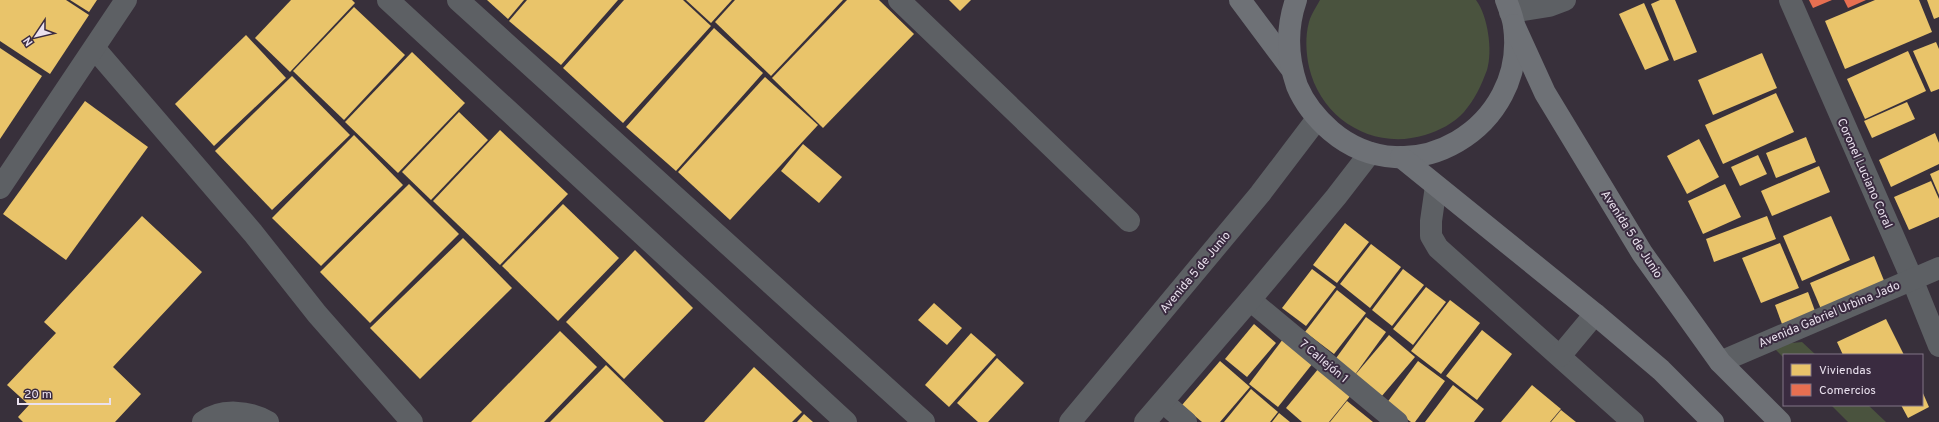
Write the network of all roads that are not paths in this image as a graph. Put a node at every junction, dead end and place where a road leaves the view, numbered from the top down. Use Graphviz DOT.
graph roads {
  1 [pos="126,0"];
  2 [pos="388,0"];
  3 [pos="458,0"];
  4 [pos="899,0"];
  5 [pos="1240,0"];
  6 [pos="1296,0"];
  7 [pos="1565,0"];
  8 [pos="1790,0"];
  9 [pos="1510,12"];
  10 [pos="95,48"];
  11 [pos="1290,67"];
  12 [pos="1317,119"];
  13 [pos="1370,153"];
  14 [pos="1401,158"];
  15 [pos="1436,186"];
  16 [pos="0,188"];
  17 [pos="1128,221"];
  18 [pos="1939,268"];
  19 [pos="1912,279"];
  20 [pos="1250,300"];
  21 [pos="1595,314"];
  22 [pos="1939,346"];
  23 [pos="1560,356"];
  24 [pos="1720,362"];
  25 [pos="1163,402"];
  26 [pos="203,422"];
  27 [pos="268,422"];
  28 [pos="412,422"];
  29 [pos="846,422"];
  30 [pos="924,422"];
  31 [pos="1070,422"];
  32 [pos="1145,422"];
  33 [pos="1186,422"];
  34 [pos="1397,422"];
  35 [pos="1633,422"];
  36 [pos="1713,422"];
  37 [pos="1780,422"];
  1 -- 10 [label="street"];
  2 -- 29 [label="street"];
  3 -- 30 [label="street"];
  4 -- 17 [label="street"];
  5 -- 11 [label="main road"];
  6 -- 11 [label="main road"];
  7 -- 9 [label="street"];
  8 -- 19 [label="street, Coronel Luciano Coral"];
  9 -- 14 [label="main road"];
  9 -- 24 [label="main road, Avenida 5 de Junio"];
  10 -- 16 [label="street"];
  10 -- 28 [label="street"];
  11 -- 12 [label="main road"];
  12 -- 13 [label="main road"];
  12 -- 31 [label="street, Avenida 5 de Junio"];
  13 -- 14 [label="main road"];
  13 -- 20 [label="street"];
  14 -- 15 [label="main road"];
  15 -- 21 [label="main road"];
  15 -- 23 [label="street"];
  18 -- 19 [label="street, Avenida Gabriel Urbina Jado"];
  19 -- 22 [label="street, Coronel Luciano Coral"];
  19 -- 24 [label="street, Avenida Gabriel Urbina Jado"];
  20 -- 25 [label="street"];
  20 -- 34 [label="street, 7 Callejón 1"];
  21 -- 23 [label="street"];
  21 -- 36 [label="main road"];
  23 -- 35 [label="street"];
  24 -- 37 [label="main road, Avenida 5 de Junio"];
  25 -- 32 [label="street"];
  25 -- 33 [label="street"];
  26 -- 27 [label="street"];
}
